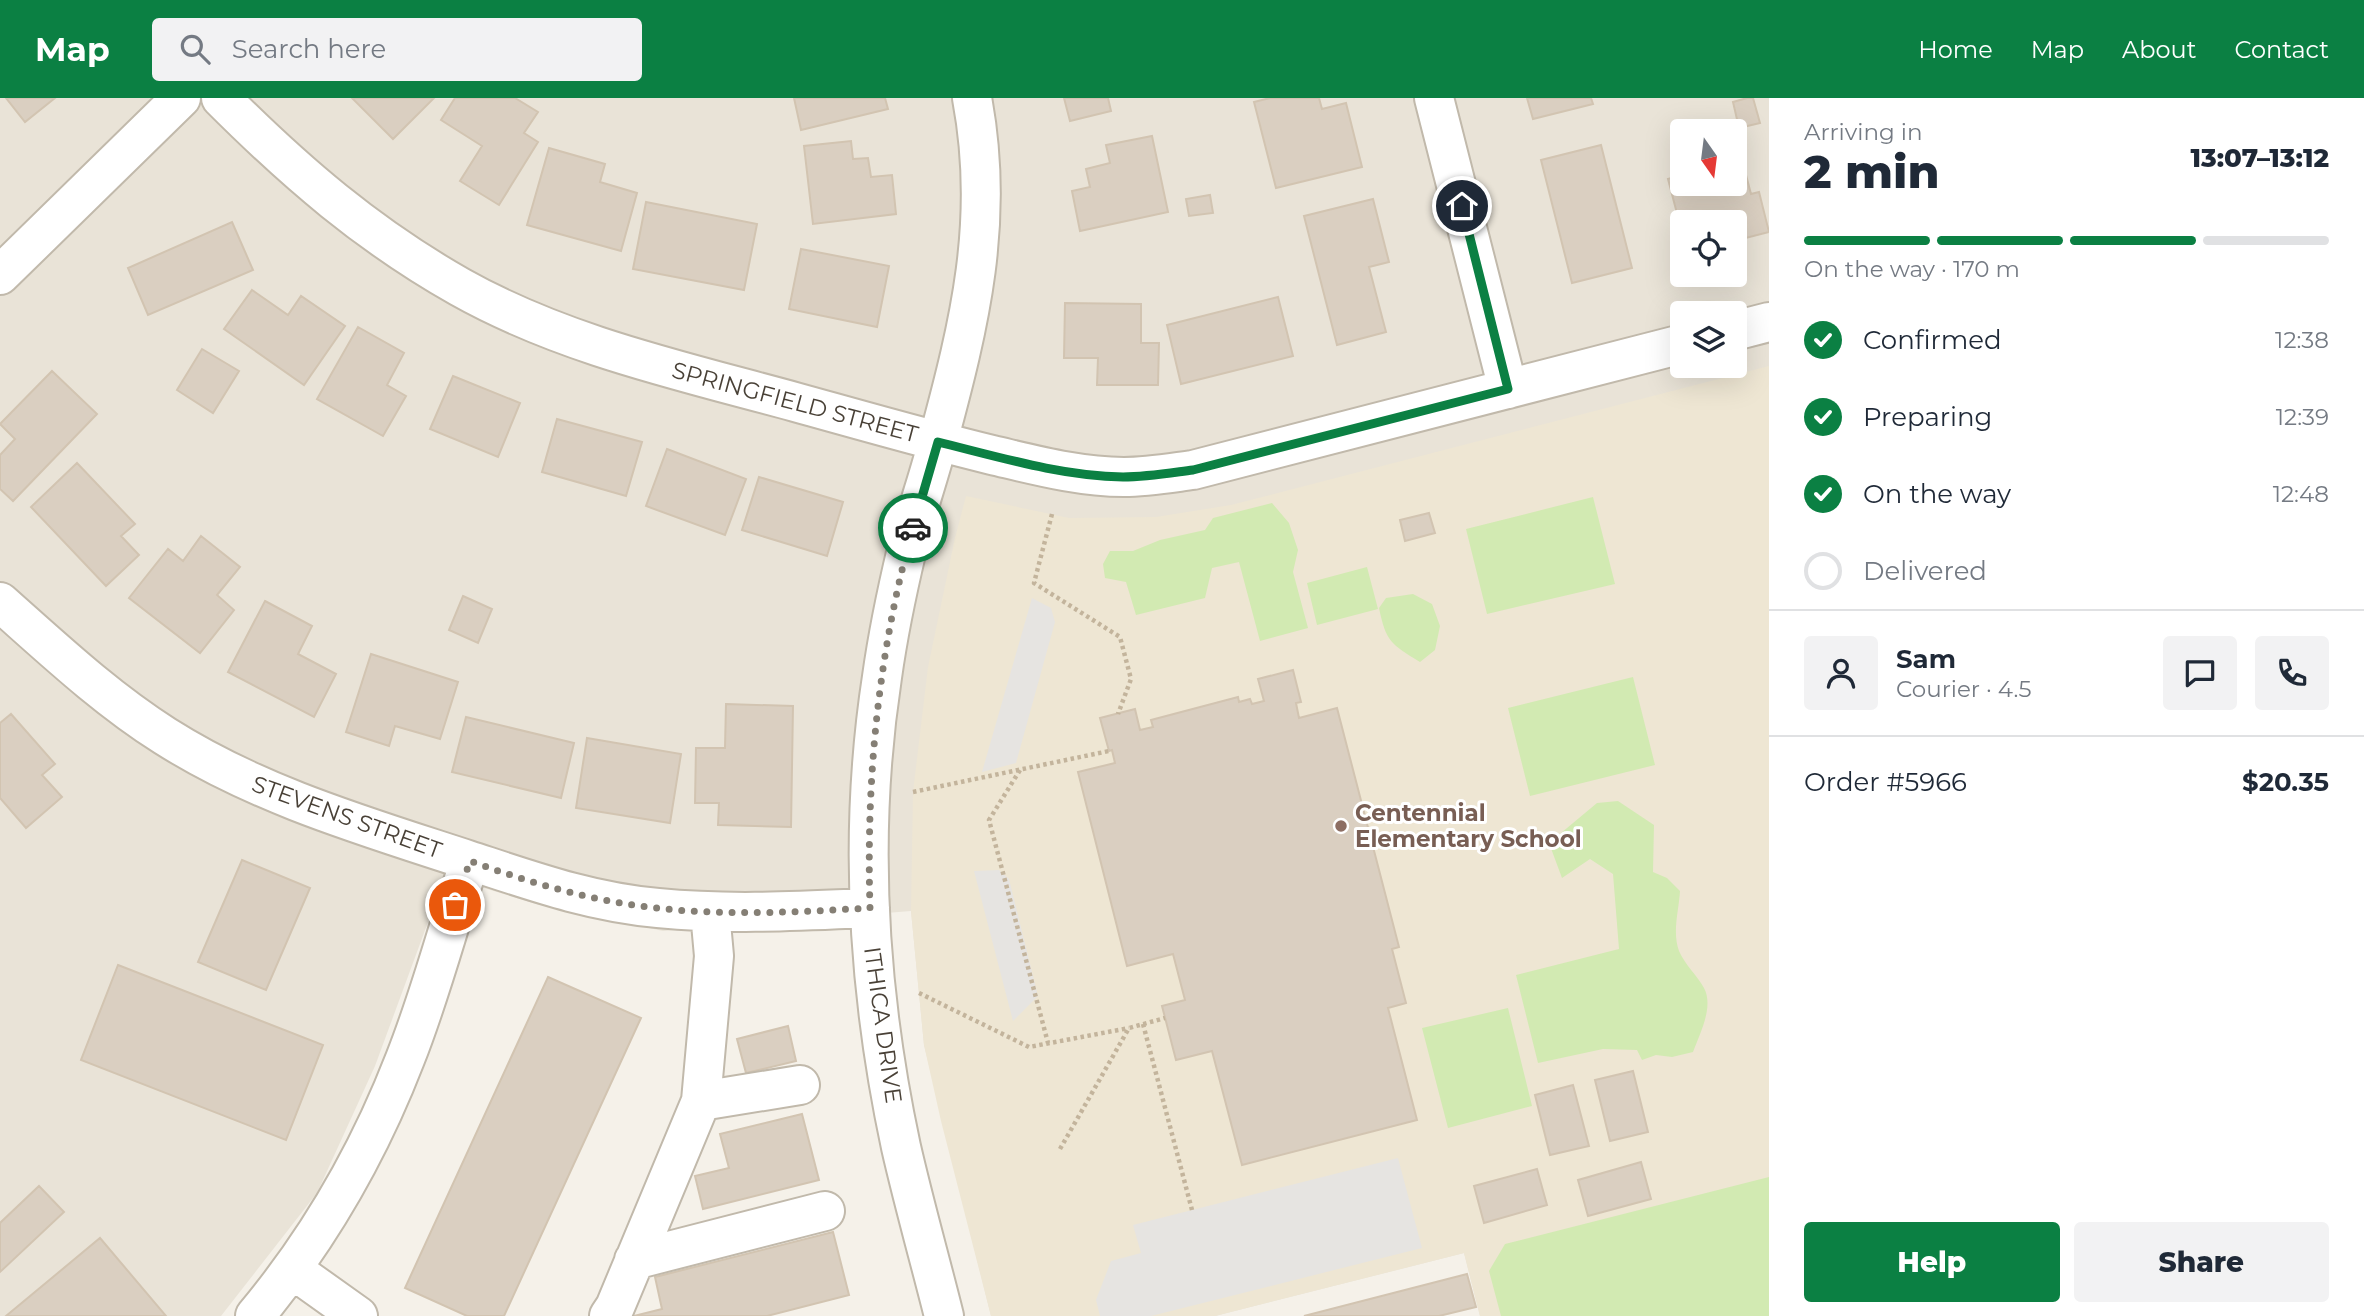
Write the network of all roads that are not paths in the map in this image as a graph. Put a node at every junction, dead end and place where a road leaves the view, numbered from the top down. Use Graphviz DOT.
graph roads {
  1 [pos="181,98"];
  2 [pos="221,98"];
  3 [pos="972,98"];
  4 [pos="1434,98"];
  5 [pos="0,275"];
  6 [pos="1769,322"];
  7 [pos="1747,328"];
  8 [pos="1670,347"];
  9 [pos="1508,389"];
  10 [pos="938,442"];
  11 [pos="0,602"];
  12 [pos="470,861"];
  13 [pos="870,908"];
  14 [pos="710,912"];
  15 [pos="800,1085"];
  16 [pos="701,1101"];
  17 [pos="825,1211"];
  18 [pos="634,1260"];
  19 [pos="292,1269"];
  20 [pos="255,1316"];
  21 [pos="358,1316"];
  22 [pos="609,1316"];
  23 [pos="944,1316"];
  1 -- 5 [label="street"];
  2 -- 10 [label="street, SPRINGFIELD STREET"];
  3 -- 10 [label="street, ITHICA DRIVE"];
  4 -- 9 [label="street"];
  6 -- 7 [label="street"];
  8 -- 9 [label="street, SPRINGFIELD STREET"];
  9 -- 10 [label="street, SPRINGFIELD STREET"];
  10 -- 13 [label="street, ITHICA DRIVE"];
  11 -- 12 [label="street, STEVENS STREET"];
  12 -- 14 [label="street, STEVENS STREET"];
  12 -- 19 [label="street"];
  13 -- 14 [label="street, STEVENS STREET"];
  13 -- 23 [label="street, ITHICA DRIVE"];
  14 -- 16 [label="street"];
  15 -- 16 [label="street"];
  16 -- 18 [label="street"];
  17 -- 18 [label="street"];
  18 -- 22 [label="street"];
  19 -- 20 [label="street"];
  19 -- 21 [label="street"];
}
